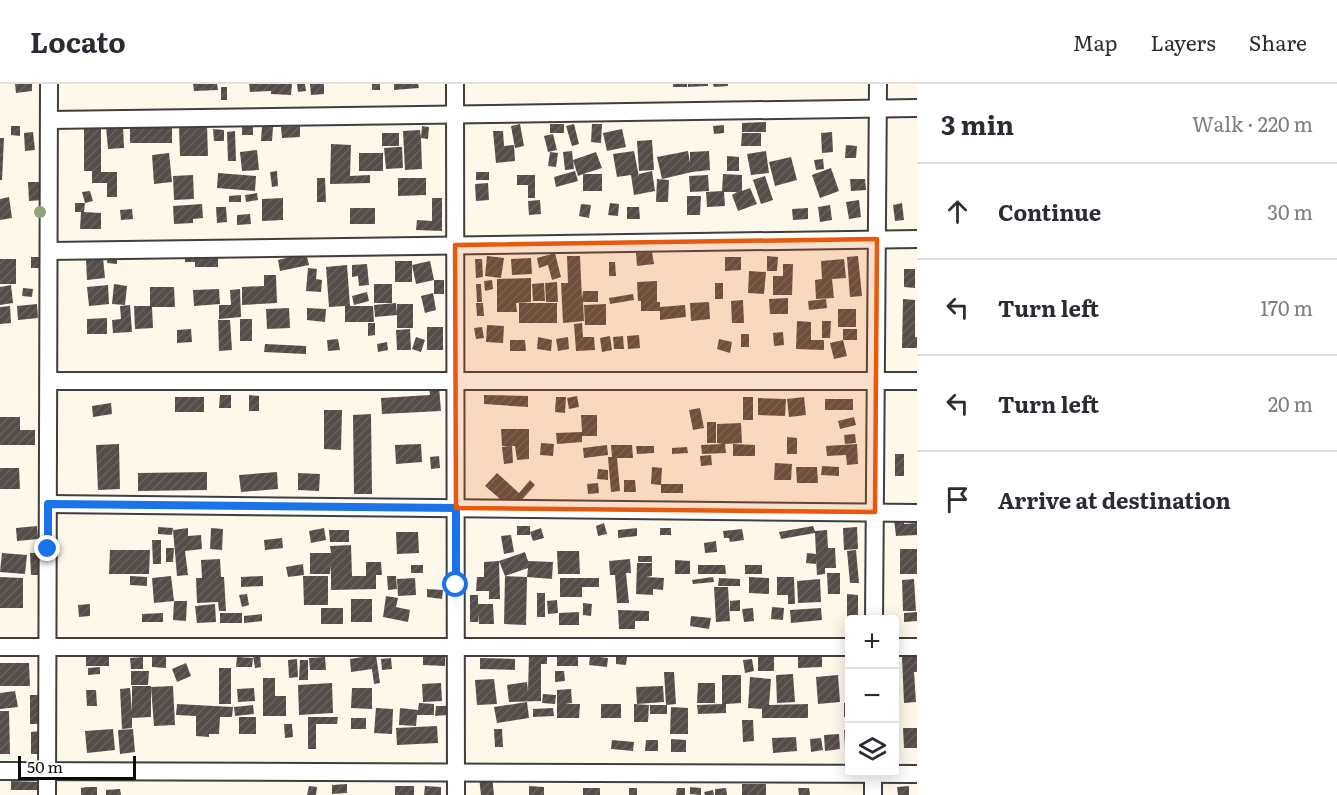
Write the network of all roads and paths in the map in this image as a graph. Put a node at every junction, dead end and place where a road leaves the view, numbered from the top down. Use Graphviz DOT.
graph roads {
  1 [pos="49,84"];
  2 [pos="455,84"];
  3 [pos="878,84"];
  4 [pos="917,108"];
  5 [pos="878,109"];
  6 [pos="455,115"];
  7 [pos="49,120"];
  8 [pos="877,239"];
  9 [pos="917,239"];
  10 [pos="456,245"];
  11 [pos="49,251"];
  12 [pos="49,381"];
  13 [pos="456,381"];
  14 [pos="876,381"];
  15 [pos="917,381"];
  16 [pos="48,504"];
  17 [pos="456,508"];
  18 [pos="875,512"];
  19 [pos="917,513"];
  20 [pos="874,615"];
  21 [pos="0,647"];
  22 [pos="48,647"];
  23 [pos="456,647"];
  24 [pos="845,647"];
  25 [pos="899,647"];
  26 [pos="917,647"];
  27 [pos="0,771"];
  28 [pos="48,771"];
  29 [pos="456,772"];
  30 [pos="845,773"];
  31 [pos="899,774"];
  32 [pos="917,774"];
  33 [pos="873,777"];
  34 [pos="48,795"];
  35 [pos="456,795"];
  36 [pos="873,795"];
  1 -- 7 [label="street"];
  2 -- 6 [label="street"];
  3 -- 5 [label="street"];
  4 -- 5 [label="street"];
  5 -- 6 [label="street"];
  5 -- 8 [label="street"];
  6 -- 7 [label="street"];
  6 -- 10 [label="street"];
  7 -- 11 [label="street"];
  8 -- 9 [label="street"];
  8 -- 10 [label="street"];
  8 -- 14 [label="street"];
  10 -- 11 [label="street"];
  10 -- 13 [label="street"];
  11 -- 12 [label="street"];
  12 -- 13 [label="street"];
  12 -- 16 [label="street"];
  13 -- 14 [label="street"];
  13 -- 17 [label="street"];
  14 -- 15 [label="street"];
  14 -- 18 [label="street"];
  16 -- 17 [label="street"];
  16 -- 22 [label="street"];
  17 -- 18 [label="street"];
  17 -- 23 [label="street"];
  18 -- 19 [label="street"];
  18 -- 20 [label="street"];
  21 -- 22 [label="street"];
  22 -- 23 [label="street"];
  22 -- 28 [label="street"];
  23 -- 24 [label="street"];
  23 -- 29 [label="street"];
  25 -- 26 [label="street"];
  27 -- 28 [label="street"];
  28 -- 29 [label="street"];
  28 -- 34 [label="street"];
  29 -- 30 [label="street"];
  29 -- 35 [label="street"];
  31 -- 32 [label="street"];
  33 -- 36 [label="street"];
}
